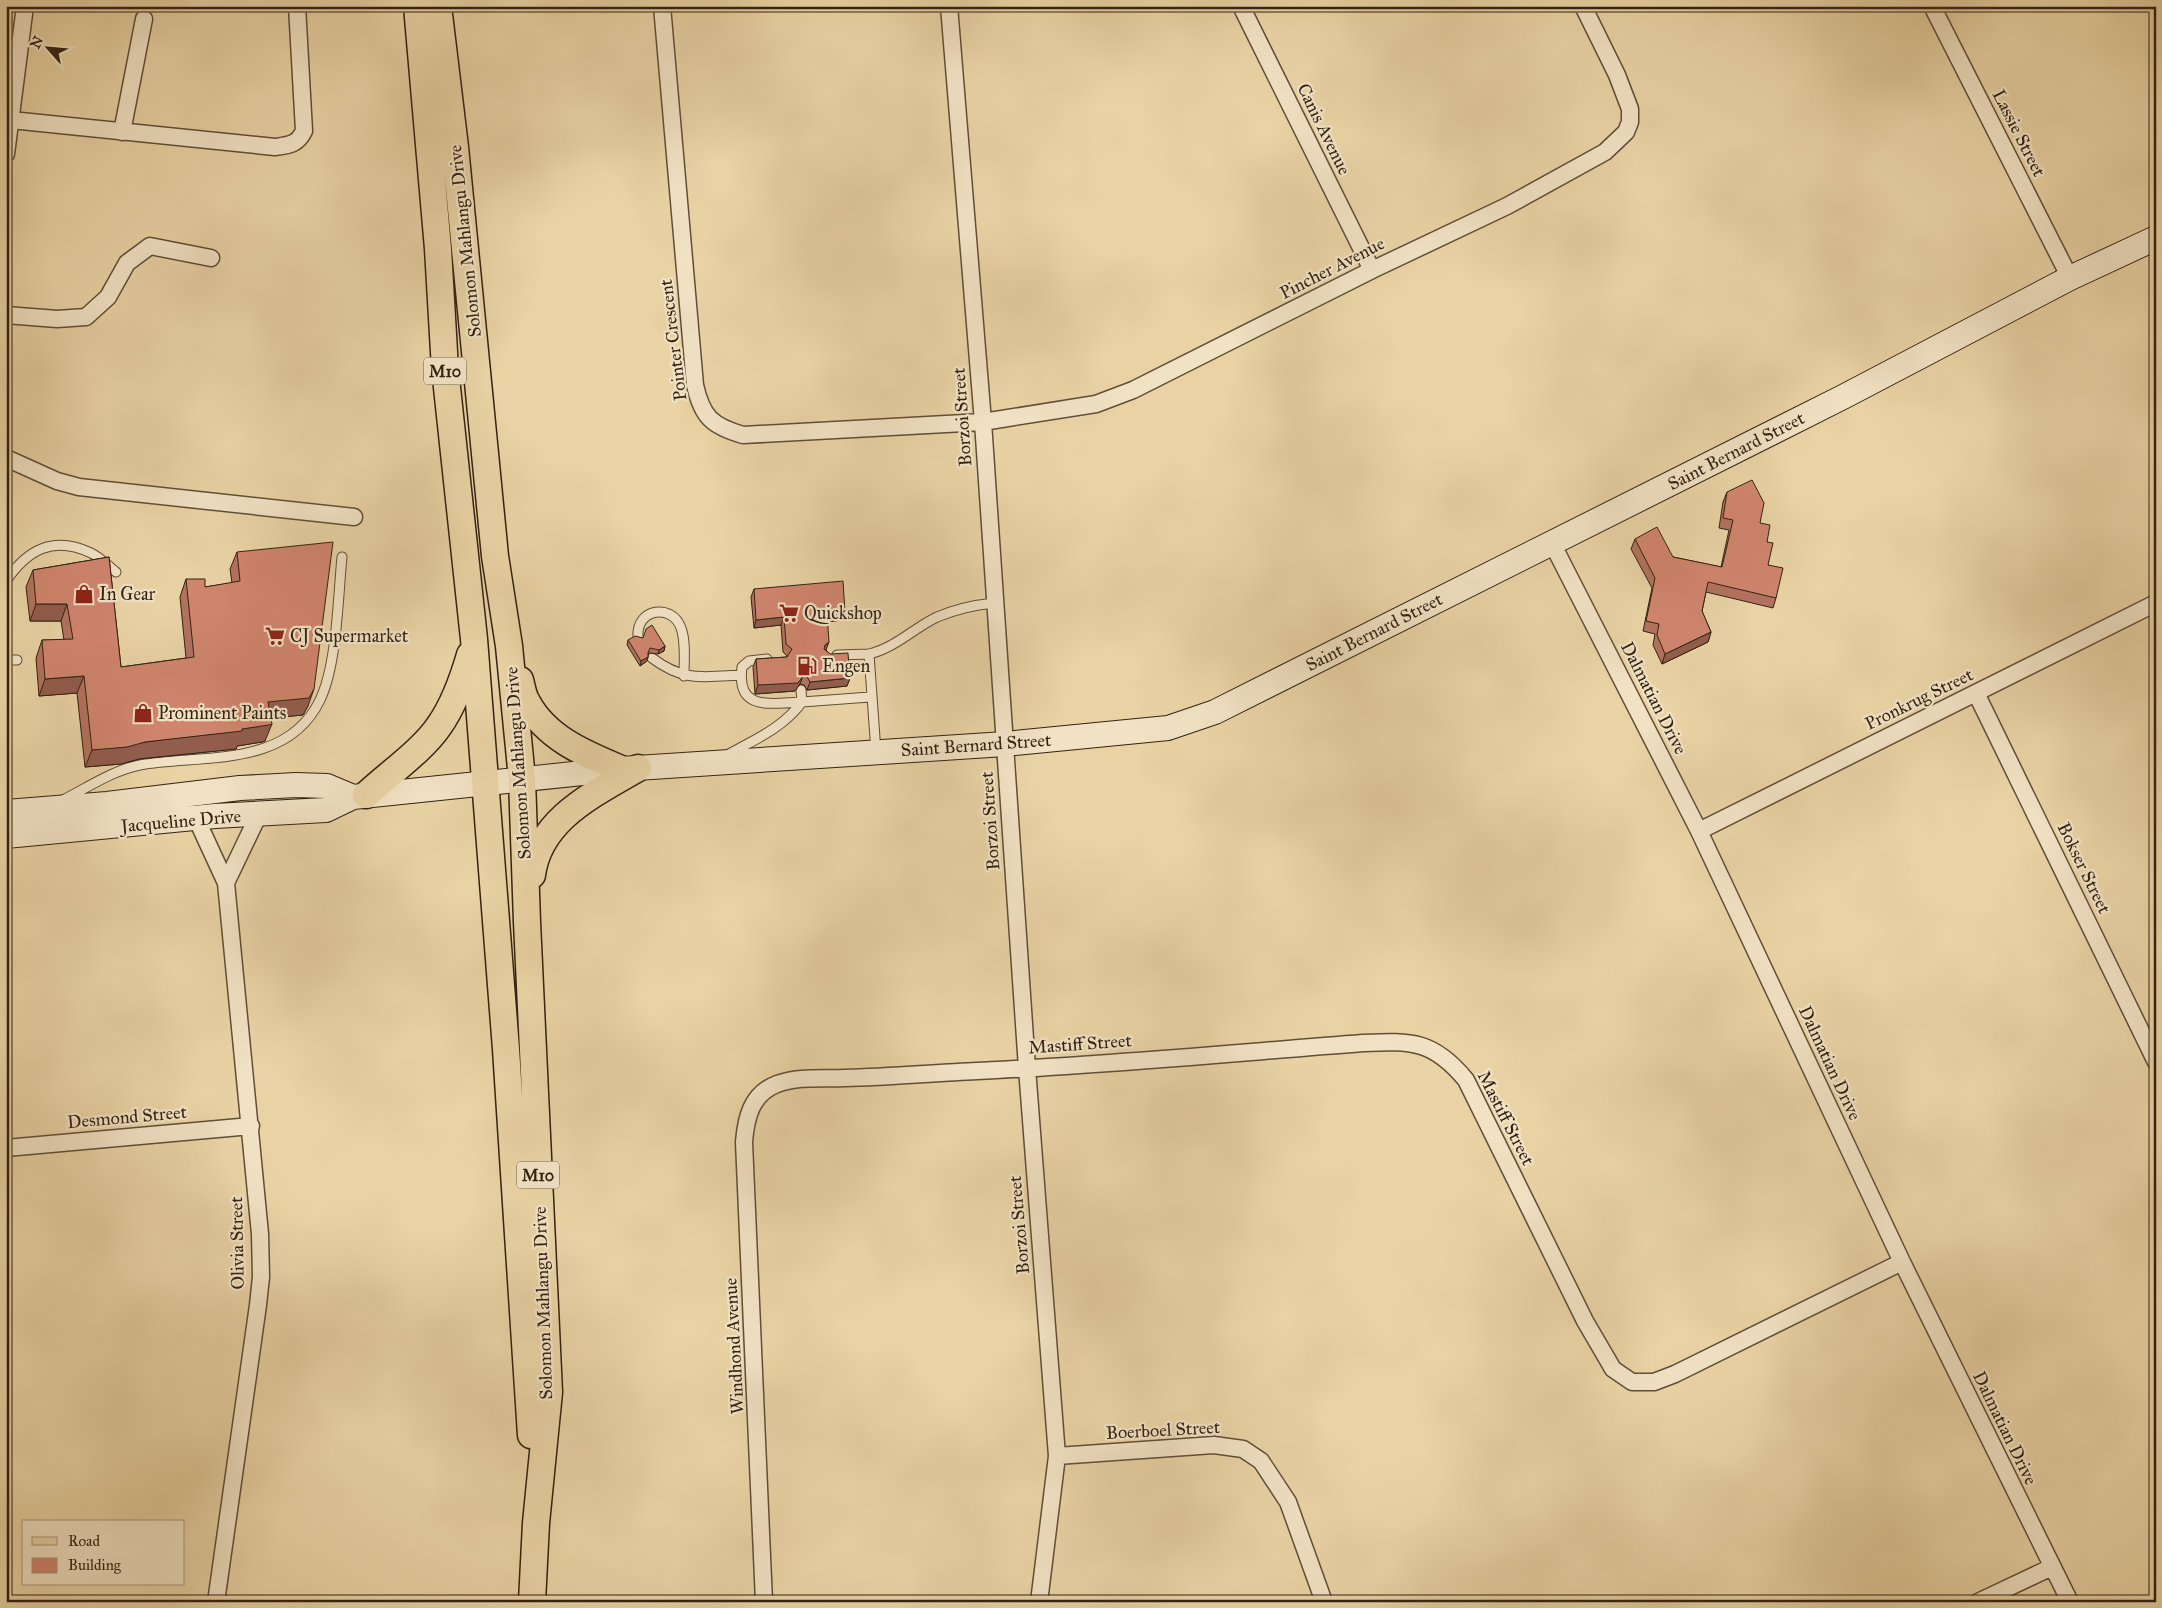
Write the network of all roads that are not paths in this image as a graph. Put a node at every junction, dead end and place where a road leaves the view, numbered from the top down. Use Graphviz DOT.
graph roads {
  1 [pos="25,6"];
  2 [pos="297,6"];
  3 [pos="417,6"];
  4 [pos="438,6"];
  5 [pos="662,6"];
  6 [pos="949,6"];
  7 [pos="1241,6"];
  8 [pos="1584,6"];
  9 [pos="1932,6"];
  10 [pos="144,19"];
  11 [pos="11,120"];
  12 [pos="122,132"];
  13 [pos="6,154"];
  14 [pos="2156,238"];
  15 [pos="211,258"];
  16 [pos="1372,270"];
  17 [pos="2070,278"];
  18 [pos="6,314"];
  19 [pos="983,422"];
  20 [pos="6,458"];
  21 [pos="354,517"];
  22 [pos="1552,543"];
  23 [pos="342,557"];
  24 [pos="116,572"];
  25 [pos="6,581"];
  26 [pos="994,603"];
  27 [pos="2156,603"];
  28 [pos="638,637"];
  29 [pos="474,639"];
  30 [pos="509,646"];
  31 [pos="869,654"];
  32 [pos="827,656"];
  33 [pos="652,658"];
  34 [pos="774,658"];
  35 [pos="6,660"];
  36 [pos="17,660"];
  37 [pos="741,675"];
  38 [pos="684,676"];
  39 [pos="801,690"];
  40 [pos="1976,693"];
  41 [pos="870,697"];
  42 [pos="802,702"];
  43 [pos="1004,744"];
  44 [pos="876,752"];
  45 [pos="711,763"];
  46 [pos="629,769"];
  47 [pos="522,779"];
  48 [pos="485,783"];
  49 [pos="359,796"];
  50 [pos="45,809"];
  51 [pos="6,812"];
  52 [pos="259,814"];
  53 [pos="196,818"];
  54 [pos="1699,831"];
  55 [pos="6,836"];
  56 [pos="226,883"];
  57 [pos="527,922"];
  58 [pos="2156,1062"];
  59 [pos="1026,1068"];
  60 [pos="762,1092"];
  61 [pos="251,1126"];
  62 [pos="6,1148"];
  63 [pos="1902,1262"];
  64 [pos="1057,1456"];
  65 [pos="536,1524"];
  66 [pos="2052,1567"];
  67 [pos="216,1602"];
  68 [pos="532,1602"];
  69 [pos="764,1602"];
  70 [pos="1039,1602"];
  71 [pos="1324,1602"];
  72 [pos="1978,1602"];
  73 [pos="2070,1602"];
  1 -- 11 [label="street"];
  2 -- 12 [label="street"];
  3 -- 29 [label="main road, Solomon Mahlangu Drive / M10"];
  4 -- 30 [label="main road, Solomon Mahlangu Drive"];
  5 -- 19 [label="street, Pointer Crescent"];
  6 -- 19 [label="street, Borzoi Street"];
  7 -- 16 [label="street, Canis Avenue"];
  8 -- 16 [label="street, Pincher Avenue"];
  9 -- 17 [label="street, Lassie Street"];
  10 -- 12 [label="street"];
  11 -- 12 [label="street"];
  11 -- 13 [label="street"];
  14 -- 17 [label="street, Saint Bernard Street"];
  15 -- 18 [label="street"];
  16 -- 19 [label="street, Pincher Avenue"];
  17 -- 22 [label="street, Saint Bernard Street"];
  19 -- 26 [label="street, Borzoi Street"];
  20 -- 21 [label="street"];
  22 -- 43 [label="street, Saint Bernard Street"];
  22 -- 54 [label="street, Dalmatian Drive"];
  23 -- 50 [label="lane"];
  24 -- 25 [label="lane"];
  26 -- 31 [label="lane"];
  26 -- 43 [label="street, Borzoi Street"];
  27 -- 40 [label="street, Pronkrug Street"];
  28 -- 38 [label="lane"];
  29 -- 48 [label="main road, Solomon Mahlangu Drive / M10"];
  29 -- 49 [label="main road"];
  30 -- 46 [label="main road"];
  30 -- 47 [label="main road, Solomon Mahlangu Drive"];
  31 -- 32 [label="lane"];
  31 -- 41 [label="lane"];
  33 -- 38 [label="lane"];
  34 -- 37 [label="lane"];
  35 -- 36 [label="lane"];
  37 -- 38 [label="lane"];
  37 -- 42 [label="lane"];
  39 -- 42 [label="lane"];
  40 -- 54 [label="street, Pronkrug Street"];
  40 -- 58 [label="street, Bokser Street"];
  41 -- 42 [label="lane"];
  41 -- 44 [label="lane"];
  42 -- 45 [label="lane"];
  43 -- 44 [label="street, Saint Bernard Street"];
  43 -- 59 [label="street, Borzoi Street"];
  44 -- 45 [label="street, Saint Bernard Street"];
  45 -- 46 [label="street, Saint Bernard Street"];
  46 -- 47 [label="street, Saint Bernard Street"];
  46 -- 57 [label="main road"];
  47 -- 48 [label="street, Jacqueline Drive"];
  47 -- 57 [label="main road, Solomon Mahlangu Drive / M10"];
  48 -- 49 [label="street, Jacqueline Drive"];
  48 -- 65 [label="main road, Solomon Mahlangu Drive / M10"];
  49 -- 50 [label="street, Jacqueline Drive"];
  49 -- 52 [label="street, Jacqueline Drive"];
  50 -- 51 [label="street, Jacqueline Drive"];
  52 -- 53 [label="street, Jacqueline Drive"];
  52 -- 56 [label="street"];
  53 -- 55 [label="street, Jacqueline Drive"];
  53 -- 56 [label="street, Olivia Street"];
  54 -- 63 [label="street, Dalmatian Drive"];
  56 -- 61 [label="street, Olivia Street"];
  57 -- 65 [label="main road, Solomon Mahlangu Drive / M10"];
  59 -- 60 [label="street, Mastiff Street"];
  59 -- 63 [label="street, Mastiff Street"];
  59 -- 64 [label="street, Borzoi Street"];
  60 -- 69 [label="street, Windhond Avenue"];
  61 -- 62 [label="street, Desmond Street"];
  61 -- 67 [label="street, Olivia Street"];
  63 -- 66 [label="street, Dalmatian Drive"];
  64 -- 70 [label="street, Borzoi Street"];
  64 -- 71 [label="street, Boerboel Street"];
  65 -- 68 [label="main road, Solomon Mahlangu Drive"];
  66 -- 72 [label="street"];
  66 -- 73 [label="street, Dalmatian Drive"];
}
